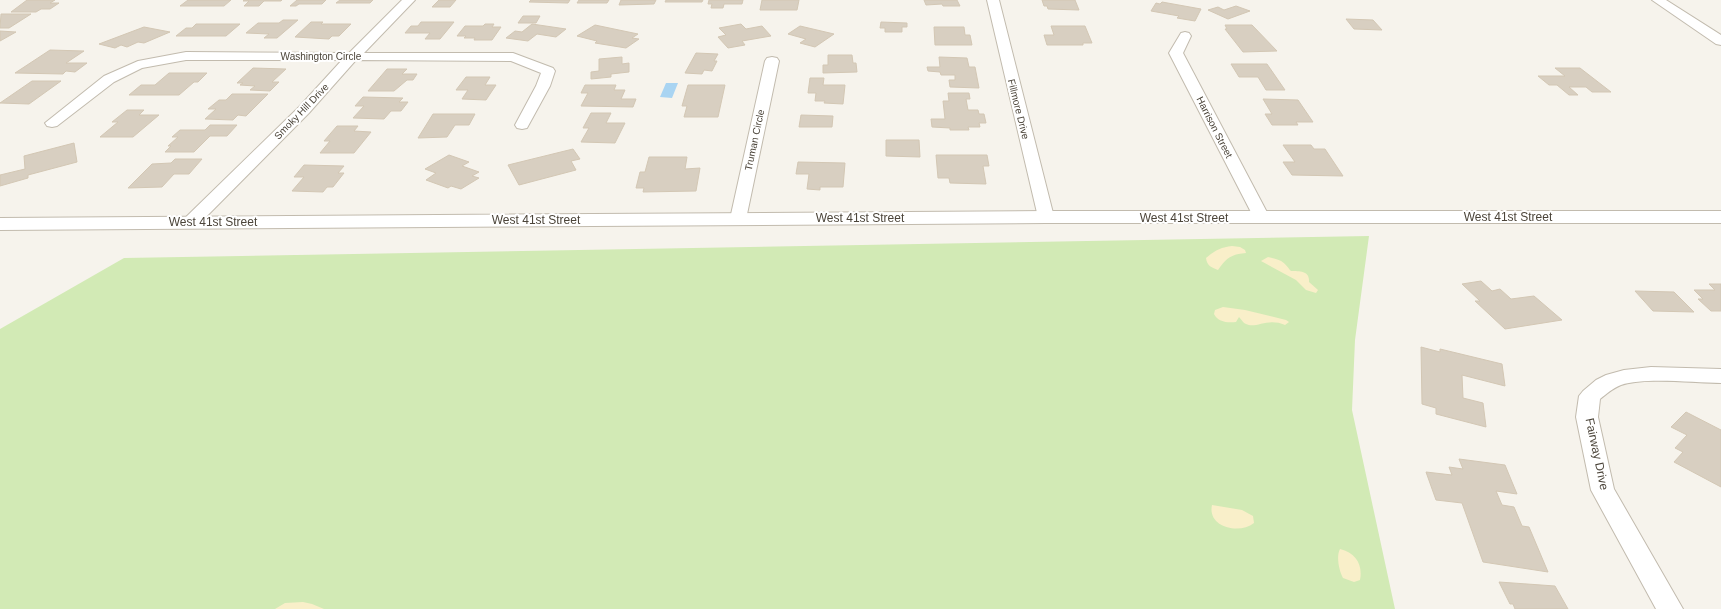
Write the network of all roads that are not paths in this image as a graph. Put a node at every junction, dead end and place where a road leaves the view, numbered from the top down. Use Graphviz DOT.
graph roads {
  1 [pos="409,0"];
  2 [pos="993,0"];
  3 [pos="1658,0"];
  4 [pos="1185,36"];
  5 [pos="1721,41"];
  6 [pos="352,57"];
  7 [pos="772,61"];
  8 [pos="52,123"];
  9 [pos="522,125"];
  10 [pos="1046,217"];
  11 [pos="1721,217"];
  12 [pos="1262,218"];
  13 [pos="738,219"];
  14 [pos="191,222"];
  15 [pos="0,224"];
  16 [pos="1721,376"];
  17 [pos="1670,609"];
  1 -- 6 [label="street, Smoky Hill Drive"];
  2 -- 10 [label="street, Fillmore Drive"];
  3 -- 5 [label="street"];
  4 -- 12 [label="street, Harrison Street"];
  6 -- 8 [label="street, Washington Circle"];
  6 -- 9 [label="street, Washington Circle"];
  6 -- 14 [label="street, Smoky Hill Drive"];
  7 -- 13 [label="street, Truman Circle"];
  10 -- 12 [label="street, West 41st Street"];
  10 -- 13 [label="street, West 41st Street"];
  11 -- 12 [label="street, West 41st Street"];
  13 -- 14 [label="street, West 41st Street"];
  14 -- 15 [label="street, West 41st Street"];
  16 -- 17 [label="street, Fairway Drive"];
}
